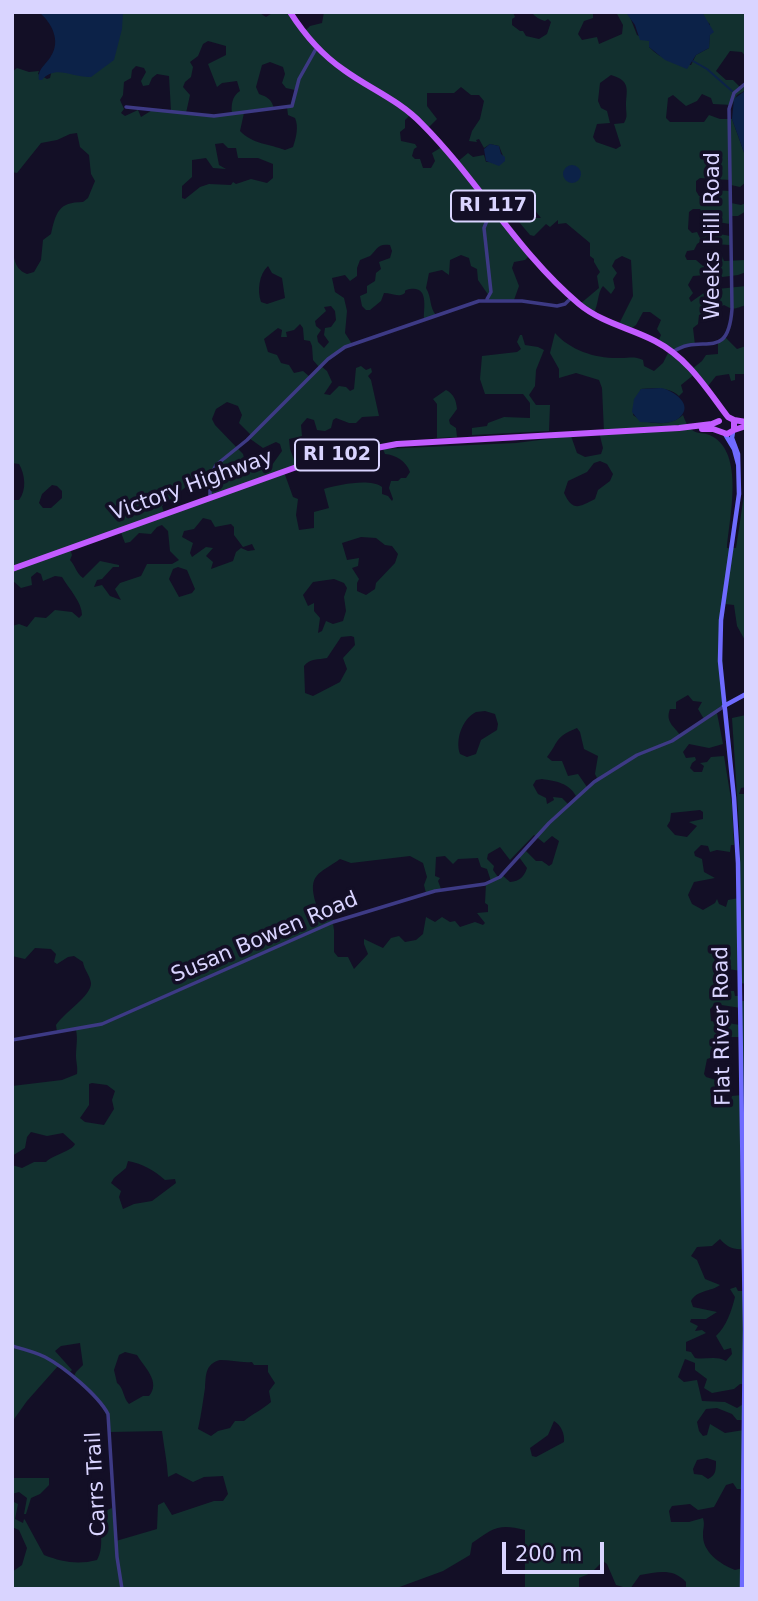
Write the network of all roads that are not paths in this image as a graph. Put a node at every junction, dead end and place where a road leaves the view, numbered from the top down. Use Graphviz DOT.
graph roads {
  1 [pos="289,12"];
  2 [pos="576,12"];
  3 [pos="582,12"];
  4 [pos="317,47"];
  5 [pos="746,83"];
  6 [pos="126,107"];
  7 [pos="493,206"];
  8 [pos="572,297"];
  9 [pos="486,300"];
  10 [pos="673,352"];
  11 [pos="725,419"];
  12 [pos="746,424"];
  13 [pos="679,428"];
  14 [pos="733,431"];
  15 [pos="722,433"];
  16 [pos="745,464"];
  17 [pos="738,465"];
  18 [pos="211,497"];
  19 [pos="12,569"];
  20 [pos="746,694"];
  21 [pos="723,707"];
  22 [pos="12,1040"];
  23 [pos="12,1346"];
  24 [pos="122,1589"];
  25 [pos="742,1589"];
  1 -- 4 [label="main road, RI 117"];
  2 -- 3 [label="street"];
  4 -- 6 [label="street"];
  4 -- 7 [label="main road, RI 117"];
  5 -- 10 [label="street, Weeks Hill Road"];
  7 -- 8 [label="main road, RI 117"];
  7 -- 9 [label="street"];
  8 -- 9 [label="street"];
  8 -- 10 [label="main road, RI 117"];
  9 -- 18 [label="street"];
  10 -- 11 [label="main road, RI 117"];
  11 -- 12 [label="main road, Victory Highway / RI 102"];
  11 -- 13 [label="main road, Victory Highway / RI 102"];
  11 -- 14 [label="main road"];
  11 -- 15 [label="main road"];
  12 -- 14 [label="main road, Victory Highway / RI 102"];
  13 -- 15 [label="main road, Victory Highway / RI 102"];
  13 -- 18 [label="main road, Victory Highway / RI 102"];
  14 -- 15 [label="main road, Victory Highway"];
  14 -- 17 [label="main road, Flat River Road"];
  15 -- 17 [label="main road, Flat River Road"];
  16 -- 17 [label="main road"];
  17 -- 21 [label="main road, Flat River Road"];
  18 -- 19 [label="main road, Victory Highway / RI 102"];
  20 -- 21 [label="main road"];
  21 -- 22 [label="street, Susan Bowen Road"];
  21 -- 25 [label="main road, Flat River Road"];
  23 -- 24 [label="street, Carrs Trail"];
}
